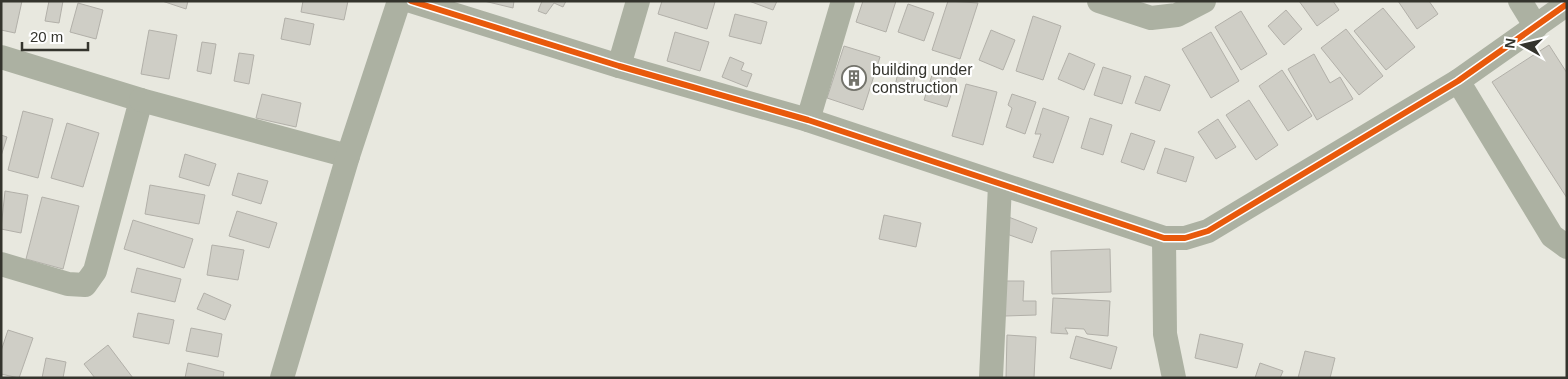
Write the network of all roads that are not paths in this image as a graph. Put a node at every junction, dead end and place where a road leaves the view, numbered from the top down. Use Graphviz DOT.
graph roads {
  1 [pos="399,1"];
  2 [pos="411,1"];
  3 [pos="638,1"];
  4 [pos="843,1"];
  5 [pos="1099,1"];
  6 [pos="1204,1"];
  7 [pos="1520,1"];
  8 [pos="1567,4"];
  9 [pos="1536,27"];
  10 [pos="1,57"];
  11 [pos="619,66"];
  12 [pos="1458,81"];
  13 [pos="141,100"];
  14 [pos="808,120"];
  15 [pos="348,156"];
  16 [pos="1000,185"];
  17 [pos="1164,238"];
  18 [pos="1567,247"];
  19 [pos="1,264"];
  20 [pos="282,378"];
  21 [pos="991,378"];
  22 [pos="1174,378"];
  1 -- 15 [label="street"];
  2 -- 11 [label="street"];
  3 -- 11 [label="street"];
  4 -- 14 [label="street"];
  5 -- 6 [label="street"];
  7 -- 9 [label="street"];
  8 -- 9 [label="street"];
  9 -- 12 [label="street"];
  10 -- 13 [label="street"];
  11 -- 14 [label="street"];
  12 -- 17 [label="street"];
  12 -- 18 [label="street"];
  13 -- 15 [label="street"];
  13 -- 19 [label="street"];
  14 -- 16 [label="street"];
  15 -- 20 [label="street"];
  16 -- 17 [label="street"];
  16 -- 21 [label="street"];
  17 -- 22 [label="street"];
}
